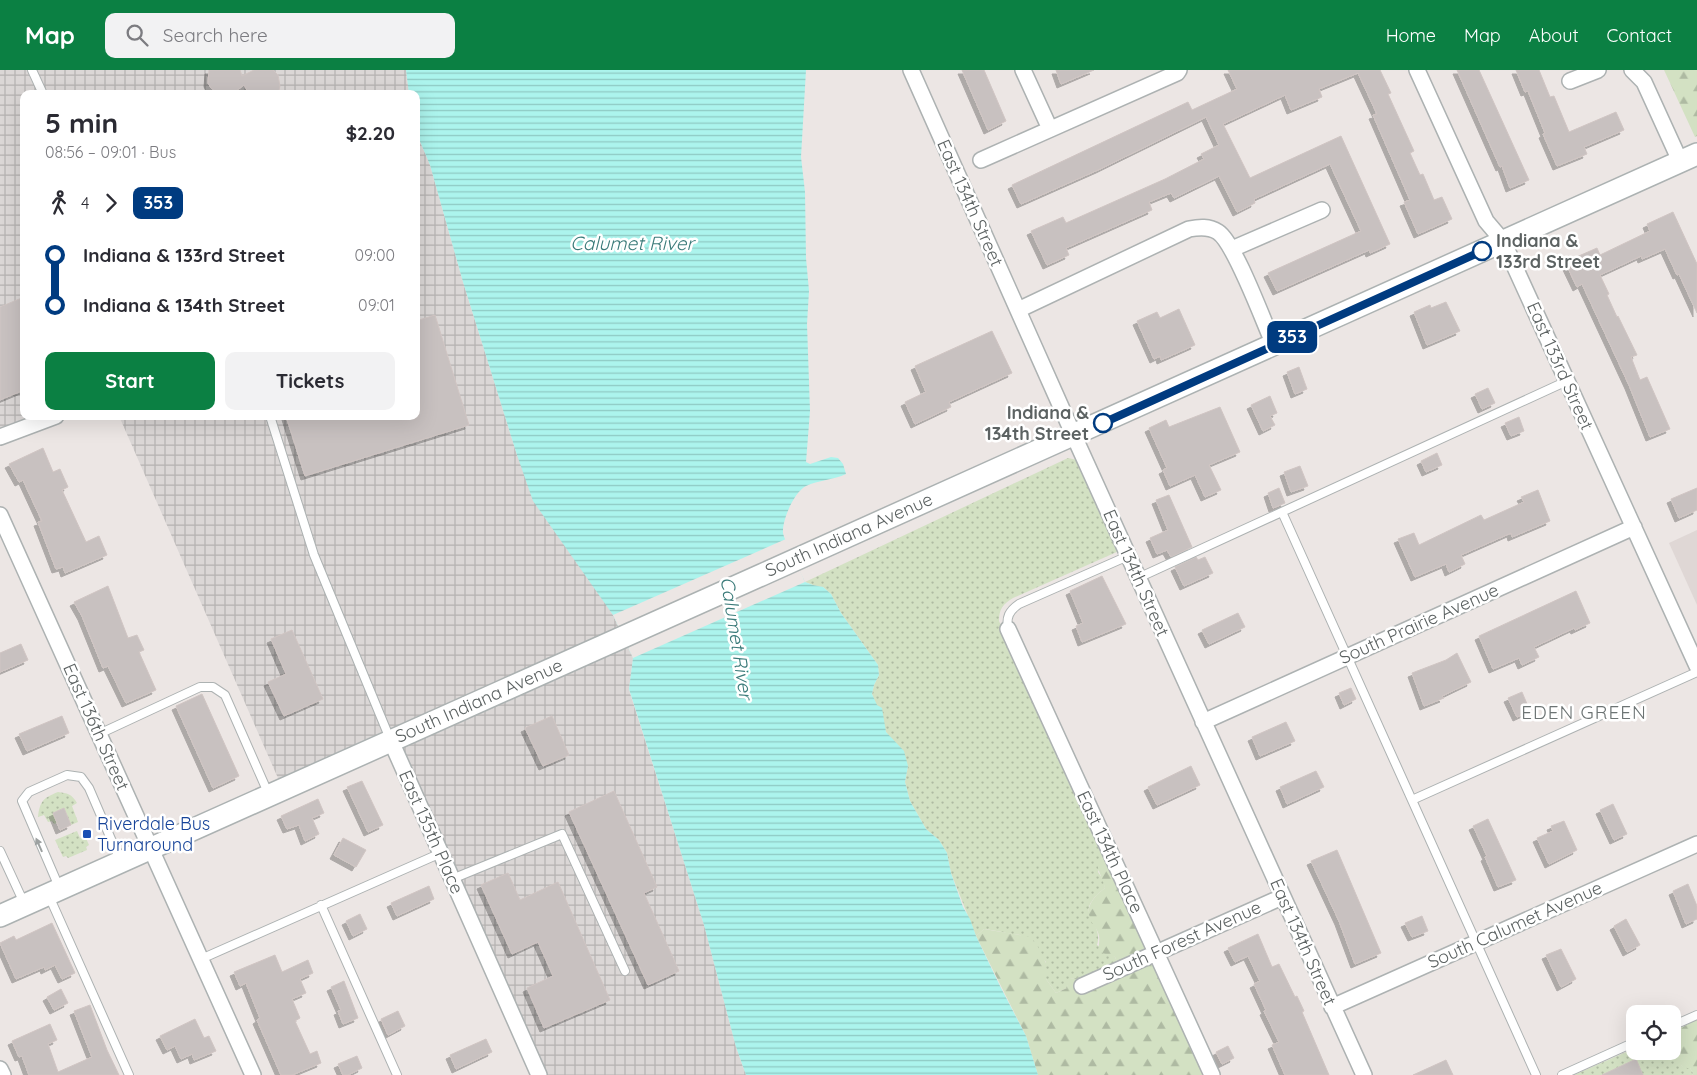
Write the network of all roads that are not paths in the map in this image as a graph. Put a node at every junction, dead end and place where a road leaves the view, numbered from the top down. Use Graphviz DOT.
graph roads {
  1 [pos="32,70"];
  2 [pos="911,70"];
  3 [pos="1023,70"];
  4 [pos="1179,70"];
  5 [pos="1418,70"];
  6 [pos="1598,70"];
  7 [pos="1632,70"];
  8 [pos="1570,81"];
  9 [pos="41,90"];
  10 [pos="1050,130"];
  11 [pos="1689,157"];
  12 [pos="981,160"];
  13 [pos="1322,210"];
  14 [pos="1504,241"];
  15 [pos="1232,249"];
  16 [pos="1018,310"];
  17 [pos="1274,345"];
  18 [pos="1567,381"];
  19 [pos="45,420"];
  20 [pos="271,420"];
  21 [pos="1074,436"];
  22 [pos="0,437"];
  23 [pos="1282,512"];
  24 [pos="0,515"];
  25 [pos="1634,527"];
  26 [pos="1128,556"];
  27 [pos="1138,578"];
  28 [pos="1008,629"];
  29 [pos="1693,649"];
  30 [pos="1347,657"];
  31 [pos="1697,666"];
  32 [pos="1697,672"];
  33 [pos="1203,722"];
  34 [pos="99,734"];
  35 [pos="391,741"];
  36 [pos="269,796"];
  37 [pos="1412,800"];
  38 [pos="1697,844"];
  39 [pos="151,848"];
  40 [pos="0,851"];
  41 [pos="441,853"];
  42 [pos="121,862"];
  43 [pos="452,879"];
  44 [pos="54,892"];
  45 [pos="1282,896"];
  46 [pos="25,904"];
  47 [pos="321,905"];
  48 [pos="0,916"];
  49 [pos="1476,942"];
  50 [pos="1156,952"];
  51 [pos="201,959"];
  52 [pos="625,971"];
  53 [pos="1082,986"];
  54 [pos="1332,1007"];
  55 [pos="1697,1015"];
  56 [pos="1681,1022"];
  57 [pos="1626,1046"];
  58 [pos="0,1069"];
  59 [pos="3,1075"];
  60 [pos="129,1075"];
  61 [pos="253,1075"];
  62 [pos="397,1075"];
  63 [pos="539,1075"];
  64 [pos="1212,1075"];
  65 [pos="1364,1075"];
  66 [pos="1536,1075"];
  67 [pos="1562,1075"];
  1 -- 9 [label="lane"];
  2 -- 16 [label="street, East 134th Street"];
  3 -- 10 [label="street"];
  4 -- 10 [label="street"];
  5 -- 14 [label="street, East 133rd Street"];
  6 -- 8 [label="street"];
  7 -- 11 [label="street"];
  10 -- 12 [label="street"];
  11 -- 14 [label="main road, South Indiana Avenue"];
  13 -- 15 [label="street"];
  14 -- 17 [label="main road, South Indiana Avenue"];
  14 -- 18 [label="street, East 133rd Street"];
  15 -- 16 [label="street"];
  15 -- 17 [label="street"];
  16 -- 21 [label="street, East 134th Street"];
  17 -- 21 [label="main road, South Indiana Avenue"];
  18 -- 23 [label="lane"];
  18 -- 25 [label="street, East 133rd Street"];
  19 -- 22 [label="street"];
  20 -- 35 [label="lane, East 135th Place"];
  21 -- 26 [label="street, East 134th Street"];
  21 -- 35 [label="main road, South Indiana Avenue"];
  23 -- 27 [label="lane"];
  23 -- 30 [label="lane"];
  24 -- 34 [label="street, East 136th Street"];
  25 -- 29 [label="street, East 133rd Street"];
  25 -- 30 [label="street, South Prairie Avenue"];
  26 -- 27 [label="street, East 134th Street"];
  26 -- 28 [label="lane"];
  27 -- 33 [label="street, East 134th Street"];
  28 -- 50 [label="street, East 134th Place"];
  29 -- 31 [label="street, East 133rd Street"];
  30 -- 33 [label="street, South Prairie Avenue"];
  30 -- 37 [label="lane"];
  32 -- 37 [label="lane"];
  33 -- 45 [label="street, East 134th Street"];
  34 -- 36 [label="lane"];
  34 -- 39 [label="street, East 136th Street"];
  35 -- 36 [label="main road, South Indiana Avenue"];
  35 -- 41 [label="street, East 135th Place"];
  36 -- 39 [label="main road, South Indiana Avenue"];
  37 -- 49 [label="lane"];
  38 -- 49 [label="street, South Calumet Avenue"];
  39 -- 42 [label="main road, South Indiana Avenue"];
  39 -- 51 [label="street, East 136th Street"];
  40 -- 46 [label="lane"];
  41 -- 43 [label="street, East 135th Place"];
  41 -- 47 [label="lane"];
  42 -- 44 [label="main road, South Indiana Avenue"];
  44 -- 42 [label="lane, one-way"];
  43 -- 52 [label="lane"];
  43 -- 63 [label="street, East 135th Place"];
  44 -- 46 [label="main road, South Indiana Avenue"];
  44 -- 60 [label="lane"];
  45 -- 50 [label="street, South Forest Avenue"];
  45 -- 54 [label="street, East 134th Street"];
  46 -- 48 [label="main road, South Indiana Avenue"];
  47 -- 51 [label="lane"];
  47 -- 62 [label="lane"];
  49 -- 54 [label="street, South Calumet Avenue"];
  49 -- 66 [label="lane"];
  50 -- 53 [label="street, South Forest Avenue"];
  50 -- 64 [label="street, East 134th Place"];
  51 -- 61 [label="street, East 136th Street"];
  54 -- 65 [label="street, East 134th Street"];
  55 -- 56 [label="lane"];
  57 -- 67 [label="lane"];
  58 -- 59 [label="street"];
}
